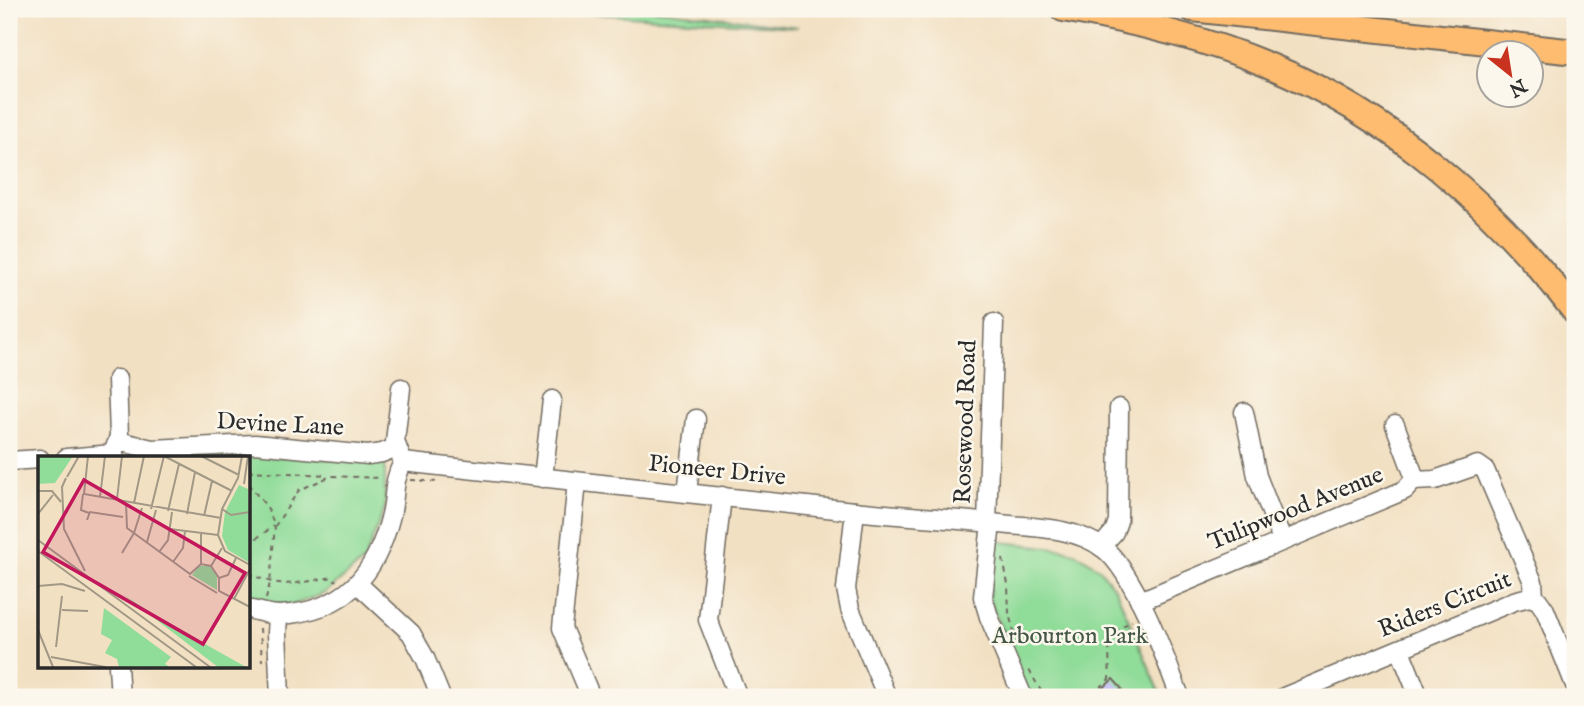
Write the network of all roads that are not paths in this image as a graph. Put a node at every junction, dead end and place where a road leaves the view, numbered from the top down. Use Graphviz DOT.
graph roads {
  1 [pos="1063,9"];
  2 [pos="1192,9"];
  3 [pos="1575,52"];
  4 [pos="1575,312"];
  5 [pos="994,323"];
  6 [pos="117,379"];
  7 [pos="401,388"];
  8 [pos="551,400"];
  9 [pos="1119,408"];
  10 [pos="1244,412"];
  11 [pos="696,419"];
  12 [pos="1395,425"];
  13 [pos="115,451"];
  14 [pos="400,455"];
  15 [pos="74,456"];
  16 [pos="38,459"];
  17 [pos="9,461"];
  18 [pos="543,478"];
  19 [pos="1413,481"];
  20 [pos="577,482"];
  21 [pos="687,492"];
  22 [pos="722,496"];
  23 [pos="855,511"];
  24 [pos="989,523"];
  25 [pos="1282,540"];
  26 [pos="1101,547"];
  27 [pos="352,588"];
  28 [pos="1534,597"];
  29 [pos="1143,608"];
  30 [pos="263,612"];
  31 [pos="1400,649"];
  32 [pos="118,668"];
  33 [pos="1575,685"];
  34 [pos="120,697"];
  35 [pos="280,697"];
  36 [pos="441,697"];
  37 [pos="591,697"];
  38 [pos="738,697"];
  39 [pos="887,697"];
  40 [pos="1023,697"];
  41 [pos="1180,697"];
  42 [pos="1284,697"];
  43 [pos="1419,697"];
  1 -- 4 [label="highway"];
  2 -- 3 [label="highway"];
  5 -- 24 [label="street, Rosewood Road"];
  6 -- 13 [label="street"];
  7 -- 14 [label="street"];
  8 -- 18 [label="street"];
  9 -- 26 [label="street"];
  10 -- 25 [label="street"];
  11 -- 21 [label="street"];
  12 -- 19 [label="street, Tulipwood Avenue"];
  13 -- 14 [label="street, Devine Lane"];
  13 -- 15 [label="street"];
  14 -- 18 [label="street, Pioneer Drive"];
  14 -- 27 [label="street"];
  16 -- 17 [label="street"];
  18 -- 20 [label="street, Pioneer Drive"];
  19 -- 25 [label="street, Tulipwood Avenue"];
  19 -- 28 [label="street"];
  20 -- 21 [label="street, Pioneer Drive"];
  20 -- 37 [label="street"];
  21 -- 22 [label="street, Pioneer Drive"];
  22 -- 23 [label="street, Pioneer Drive"];
  22 -- 38 [label="street"];
  23 -- 24 [label="street, Pioneer Drive"];
  23 -- 39 [label="street"];
  24 -- 26 [label="street, Pioneer Drive"];
  24 -- 40 [label="street, Rosewood Road"];
  25 -- 29 [label="street, Tulipwood Avenue"];
  26 -- 29 [label="street, Pioneer Drive"];
  27 -- 30 [label="street"];
  27 -- 36 [label="street"];
  28 -- 31 [label="street, Riders Circuit"];
  28 -- 33 [label="street, Riders Circuit"];
  29 -- 41 [label="street, Pioneer Drive"];
  30 -- 35 [label="street"];
  31 -- 42 [label="street, Riders Circuit"];
  31 -- 43 [label="street"];
  32 -- 34 [label="street"];
}
